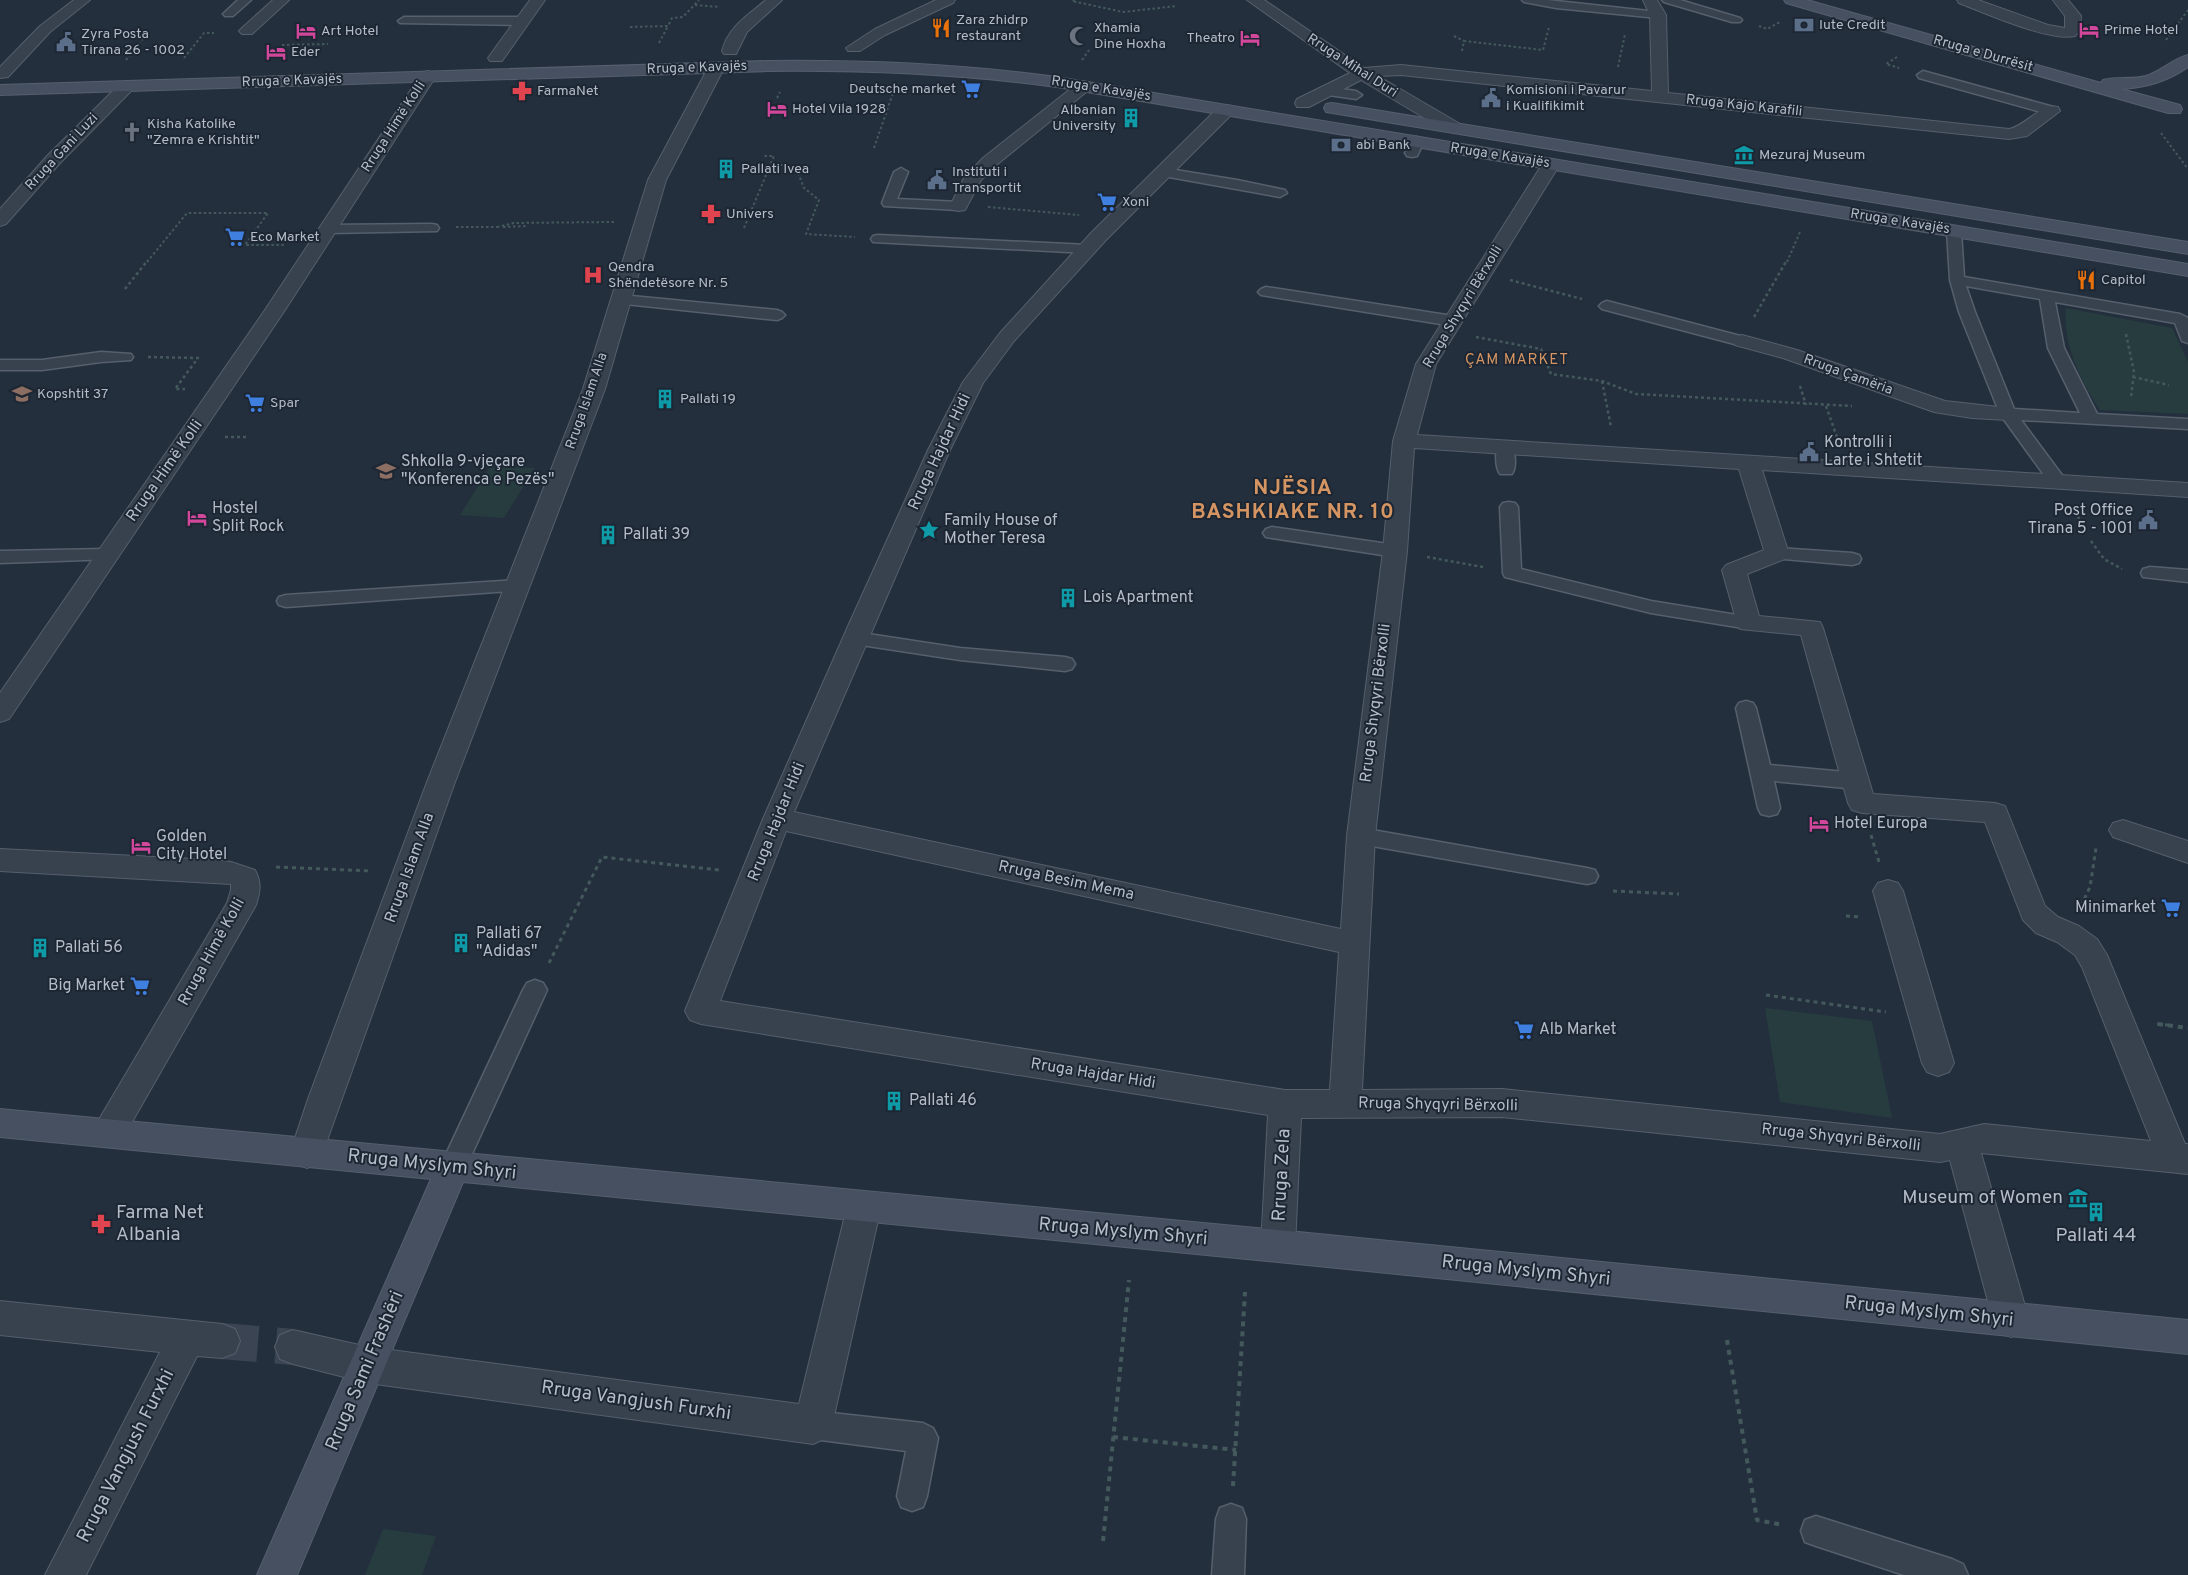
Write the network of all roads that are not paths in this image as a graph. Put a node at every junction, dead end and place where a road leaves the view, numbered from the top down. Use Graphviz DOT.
graph roads {
  1 [pos="84,0"];
  2 [pos="245,0"];
  3 [pos="282,0"];
  4 [pos="538,0"];
  5 [pos="775,0"];
  6 [pos="948,0"];
  7 [pos="1254,0"];
  8 [pos="1528,0"];
  9 [pos="1650,0"];
  10 [pos="1668,0"];
  11 [pos="1791,0"];
  12 [pos="1964,0"];
  13 [pos="2060,0"];
  14 [pos="1870,8"];
  15 [pos="1830,11"];
  16 [pos="1886,11"];
  17 [pos="229,14"];
  18 [pos="1658,15"];
  19 [pos="1736,20"];
  20 [pos="404,21"];
  21 [pos="523,22"];
  22 [pos="247,32"];
  23 [pos="1954,46"];
  24 [pos="834,48"];
  25 [pos="854,48"];
  26 [pos="886,49"];
  27 [pos="746,50"];
  28 [pos="719,57"];
  29 [pos="496,58"];
  30 [pos="515,58"];
  31 [pos="477,59"];
  32 [pos="2188,60"];
  33 [pos="843,65"];
  34 [pos="21,73"];
  35 [pos="1361,73"];
  36 [pos="1923,75"];
  37 [pos="428,76"];
  38 [pos="2060,76"];
  39 [pos="1,79"];
  40 [pos="127,86"];
  41 [pos="1084,86"];
  42 [pos="1326,91"];
  43 [pos="1356,95"];
  44 [pos="2182,96"];
  45 [pos="1660,97"];
  46 [pos="1286,100"];
  47 [pos="1394,101"];
  48 [pos="1303,103"];
  49 [pos="1411,103"];
  50 [pos="1226,110"];
  51 [pos="2052,111"];
  52 [pos="1454,128"];
  53 [pos="1444,146"];
  54 [pos="1551,164"];
  55 [pos="901,172"];
  56 [pos="1163,172"];
  57 [pos="1280,193"];
  58 [pos="959,206"];
  59 [pos="0,220"];
  60 [pos="432,228"];
  61 [pos="1954,231"];
  62 [pos="2110,235"];
  63 [pos="323,237"];
  64 [pos="878,238"];
  65 [pos="2188,239"];
  66 [pos="2188,248"];
  67 [pos="1088,249"];
  68 [pos="2188,270"];
  69 [pos="1957,280"];
  70 [pos="1266,292"];
  71 [pos="2047,296"];
  72 [pos="621,300"];
  73 [pos="1606,306"];
  74 [pos="777,315"];
  75 [pos="1450,326"];
  76 [pos="2188,338"];
  77 [pos="1742,341"];
  78 [pos="125,357"];
  79 [pos="0,365"];
  80 [pos="2008,414"];
  81 [pos="2091,418"];
  82 [pos="2188,424"];
  83 [pos="1404,441"];
  84 [pos="1505,447"];
  85 [pos="1748,462"];
  86 [pos="1506,470"];
  87 [pos="2058,482"];
  88 [pos="2188,490"];
  89 [pos="1509,507"];
  90 [pos="1272,533"];
  91 [pos="1395,551"];
  92 [pos="1778,554"];
  93 [pos="107,555"];
  94 [pos="0,557"];
  95 [pos="1852,559"];
  96 [pos="2150,573"];
  97 [pos="2188,576"];
  98 [pos="518,586"];
  99 [pos="286,601"];
  100 [pos="1749,623"];
  101 [pos="855,638"];
  102 [pos="1065,664"];
  103 [pos="1746,708"];
  104 [pos="0,713"];
  105 [pos="1761,772"];
  106 [pos="1859,792"];
  107 [pos="1769,808"];
  108 [pos="777,818"];
  109 [pos="2123,830"];
  110 [pos="1361,836"];
  111 [pos="2188,852"];
  112 [pos="0,860"];
  113 [pos="1587,876"];
  114 [pos="1888,891"];
  115 [pos="1355,944"];
  116 [pos="535,990"];
  117 [pos="1938,1064"];
  118 [pos="1285,1104"];
  119 [pos="1345,1104"];
  120 [pos="0,1123"];
  121 [pos="108,1133"];
  122 [pos="1962,1143"];
  123 [pos="307,1153"];
  124 [pos="2181,1158"];
  125 [pos="453,1167"];
  126 [pos="864,1207"];
  127 [pos="1278,1246"];
  128 [pos="0,1318"];
  129 [pos="2011,1320"];
  130 [pos="2188,1337"];
  131 [pos="293,1347"];
  132 [pos="368,1365"];
  133 [pos="813,1425"];
  134 [pos="912,1496"];
  135 [pos="1231,1519"];
  136 [pos="1816,1531"];
  137 [pos="1903,1567"];
  138 [pos="65,1575"];
  139 [pos="277,1575"];
  140 [pos="1228,1575"];
  141 [pos="1952,1575"];
  1 -- 39 [label="street"];
  2 -- 17 [label="lane"];
  3 -- 22 [label="street"];
  4 -- 21 [label="street"];
  5 -- 28 [label="street, Rruga Islam Alla"];
  6 -- 25 [label="street"];
  7 -- 35 [label="street, Rruga Mihal Duri"];
  8 -- 18 [label="lane"];
  9 -- 18 [label="street"];
  10 -- 19 [label="lane"];
  11 -- 15 [label="main road, Rruga e Durrësit"];
  12 -- 13 [label="street"];
  14 -- 15 [label="main road"];
  15 -- 23 [label="main road, Rruga e Durrësit"];
  16 -- 23 [label="main road"];
  18 -- 45 [label="street"];
  20 -- 21 [label="lane"];
  21 -- 29 [label="street"];
  23 -- 38 [label="main road, Rruga e Durrësit"];
  24 -- 25 [label="main road"];
  25 -- 26 [label="main road"];
  25 -- 33 [label="main road"];
  27 -- 28 [label="main road, Rruga e Kavajës"];
  28 -- 33 [label="main road, Rruga e Kavajës"];
  28 -- 37 [label="main road, Rruga e Kavajës"];
  28 -- 72 [label="street, Rruga Islam Alla"];
  29 -- 30 [label="main road"];
  29 -- 31 [label="main road"];
  32 -- 38 [label="main road"];
  33 -- 41 [label="main road, Rruga e Kavajës"];
  34 -- 39 [label="main road"];
  35 -- 42 [label="street, Rruga Kajo Karafili"];
  35 -- 45 [label="street, Rruga Kajo Karafili"];
  35 -- 49 [label="street, Rruga Mihal Duri"];
  36 -- 51 [label="lane, Rruga Kajo Karafili"];
  37 -- 40 [label="main road, Rruga e Kavajës"];
  37 -- 63 [label="street, Rruga Himë Kolli"];
  38 -- 44 [label="main road, Rruga e Durrësit"];
  39 -- 40 [label="main road, Rruga e Kavajës"];
  40 -- 59 [label="street, Rruga Gani Luzi"];
  41 -- 50 [label="main road, Rruga e Kavajës"];
  41 -- 58 [label="street"];
  42 -- 43 [label="lane"];
  42 -- 48 [label="street, Rruga Kajo Karafili"];
  45 -- 51 [label="street, Rruga Kajo Karafili"];
  46 -- 48 [label="main road, Rruga e Kavajës"];
  47 -- 49 [label="lane"];
  48 -- 52 [label="main road, Rruga e Kavajës"];
  49 -- 52 [label="street, Rruga Mihal Duri"];
  50 -- 53 [label="main road, Rruga e Kavajës"];
  50 -- 56 [label="street, Rruga Hajdar Hidi"];
  52 -- 53 [label="main road"];
  52 -- 62 [label="main road, Rruga e Kavajës"];
  53 -- 54 [label="main road, Rruga e Kavajës"];
  54 -- 61 [label="main road, Rruga e Kavajës"];
  54 -- 75 [label="street, Rruga Shyqyri Bërxolli"];
  55 -- 58 [label="lane"];
  56 -- 57 [label="lane"];
  56 -- 67 [label="street, Rruga Hajdar Hidi"];
  60 -- 63 [label="lane"];
  61 -- 68 [label="main road, Rruga e Kavajës"];
  61 -- 69 [label="lane"];
  62 -- 65 [label="main road"];
  62 -- 66 [label="main road, Rruga e Kavajës"];
  63 -- 93 [label="street, Rruga Himë Kolli"];
  64 -- 67 [label="lane"];
  67 -- 101 [label="street, Rruga Hajdar Hidi"];
  69 -- 71 [label="lane"];
  69 -- 80 [label="lane"];
  70 -- 75 [label="lane"];
  71 -- 76 [label="lane"];
  71 -- 81 [label="lane"];
  72 -- 74 [label="lane"];
  72 -- 98 [label="street, Rruga Islam Alla"];
  73 -- 77 [label="lane, Rruga Çamëria"];
  75 -- 83 [label="street, Rruga Shyqyri Bërxolli"];
  77 -- 80 [label="street, Rruga Çamëria"];
  78 -- 79 [label="lane"];
  80 -- 81 [label="lane"];
  80 -- 87 [label="lane"];
  81 -- 82 [label="lane"];
  83 -- 84 [label="street"];
  83 -- 91 [label="street, Rruga Shyqyri Bërxolli"];
  84 -- 85 [label="street"];
  84 -- 86 [label="lane"];
  85 -- 87 [label="street"];
  85 -- 92 [label="street"];
  87 -- 88 [label="street"];
  89 -- 100 [label="lane"];
  90 -- 91 [label="lane"];
  91 -- 110 [label="street, Rruga Shyqyri Bërxolli"];
  92 -- 95 [label="lane"];
  92 -- 100 [label="street"];
  93 -- 94 [label="lane"];
  93 -- 104 [label="street, Rruga Himë Kolli"];
  96 -- 97 [label="lane"];
  98 -- 99 [label="lane"];
  98 -- 123 [label="street, Rruga Islam Alla"];
  100 -- 106 [label="street"];
  101 -- 102 [label="lane"];
  101 -- 108 [label="street, Rruga Hajdar Hidi"];
  103 -- 105 [label="lane"];
  105 -- 106 [label="lane"];
  105 -- 107 [label="lane"];
  106 -- 124 [label="street"];
  108 -- 115 [label="street, Rruga Besim Mema"];
  108 -- 118 [label="street, Rruga Hajdar Hidi"];
  109 -- 111 [label="street"];
  110 -- 113 [label="lane"];
  110 -- 115 [label="street, Rruga Shyqyri Bërxolli"];
  112 -- 121 [label="street, Rruga Himë Kolli"];
  114 -- 117 [label="street"];
  115 -- 119 [label="street, Rruga Shyqyri Bërxolli"];
  116 -- 125 [label="lane"];
  118 -- 119 [label="street, Rruga Hajdar Hidi"];
  118 -- 127 [label="street, Rruga Zela"];
  119 -- 122 [label="street, Rruga Shyqyri Bërxolli"];
  120 -- 121 [label="main road, Rruga Myslym Shyri"];
  121 -- 123 [label="main road, Rruga Myslym Shyri"];
  122 -- 124 [label="street, Rruga Shyqyri Bërxolli"];
  122 -- 129 [label="street"];
  123 -- 125 [label="main road, Rruga Myslym Shyri"];
  125 -- 126 [label="main road, Rruga Myslym Shyri"];
  125 -- 132 [label="main road, Rruga Sami Frashëri"];
  126 -- 127 [label="main road, Rruga Myslym Shyri"];
  126 -- 133 [label="street"];
  127 -- 129 [label="main road, Rruga Myslym Shyri"];
  128 -- 138 [label="street, Rruga Vangjush Furxhi"];
  129 -- 130 [label="main road, Rruga Myslym Shyri"];
  131 -- 132 [label="street, Rruga Vangjush Furxhi"];
  132 -- 133 [label="street, Rruga Vangjush Furxhi"];
  132 -- 139 [label="main road, Rruga Sami Frashëri"];
  133 -- 134 [label="lane, Rruga Vangjush Furxhi"];
  135 -- 140 [label="lane"];
  136 -- 137 [label="lane"];
  137 -- 141 [label="lane"];
}
